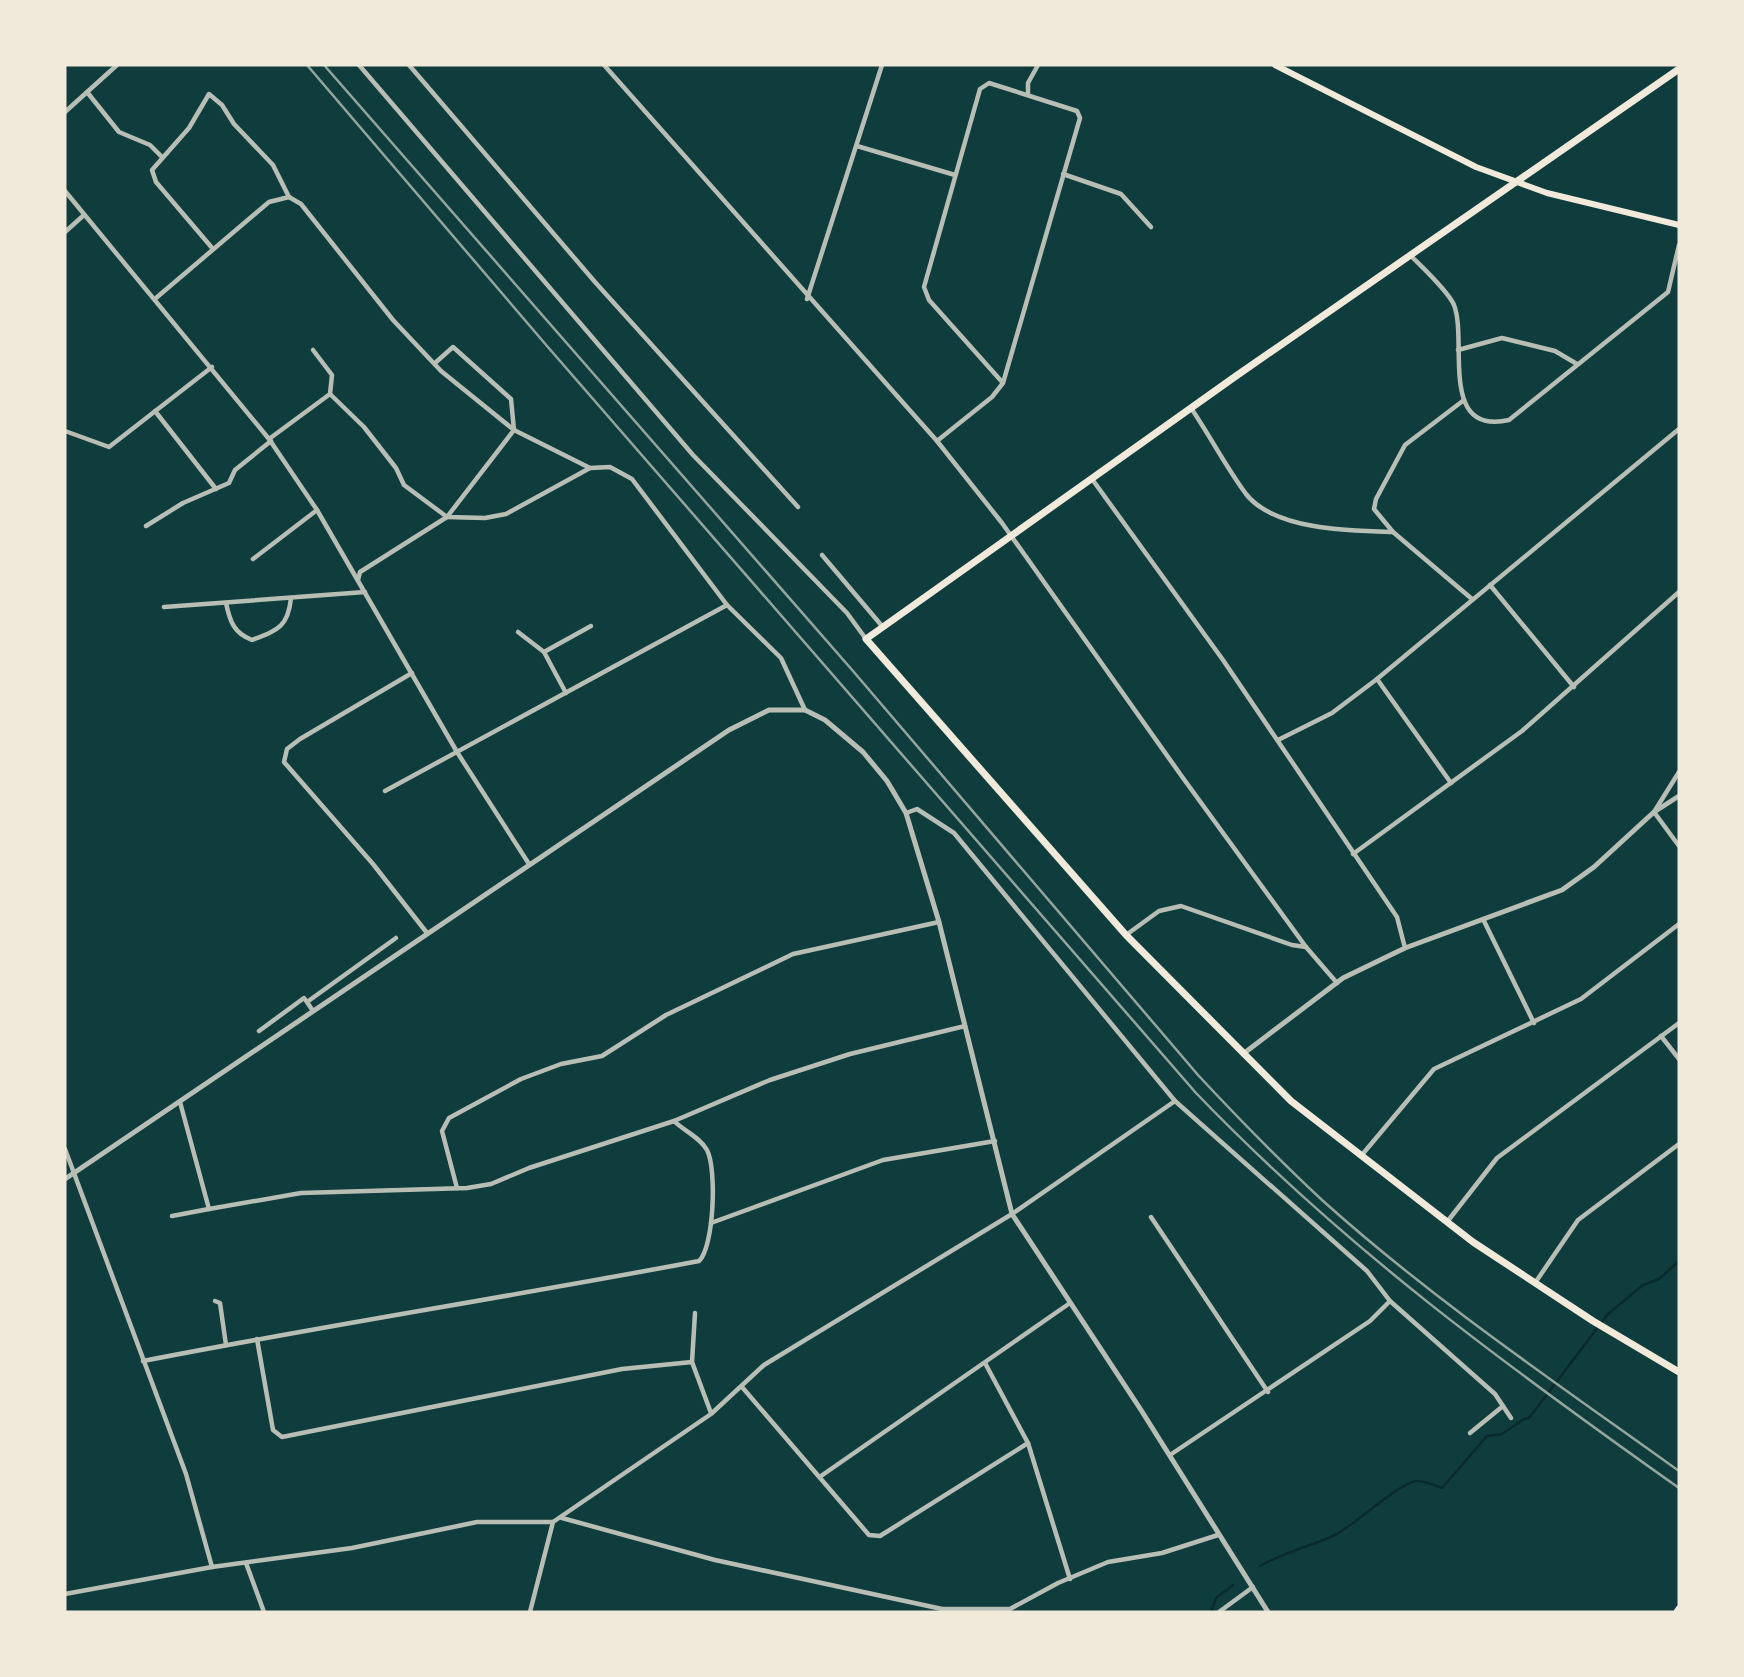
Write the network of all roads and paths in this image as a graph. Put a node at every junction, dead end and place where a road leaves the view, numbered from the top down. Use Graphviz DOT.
graph roads {
  1 [pos="117,65"];
  2 [pos="359,65"];
  3 [pos="409,65"];
  4 [pos="604,65"];
  5 [pos="881,65"];
  6 [pos="1038,65"];
  7 [pos="1275,65"];
  8 [pos="1679,69"];
  9 [pos="87,92"];
  10 [pos="1028,95"];
  11 [pos="65,112"];
  12 [pos="857,146"];
  13 [pos="162,157"];
  14 [pos="956,174"];
  15 [pos="1063,174"];
  16 [pos="1521,181"];
  17 [pos="65,191"];
  18 [pos="289,198"];
  19 [pos="84,215"];
  20 [pos="1679,225"];
  21 [pos="1151,227"];
  22 [pos="65,232"];
  23 [pos="1679,245"];
  24 [pos="214,249"];
  25 [pos="1411,256"];
  26 [pos="156,298"];
  27 [pos="807,299"];
  28 [pos="313,350"];
  29 [pos="1458,350"];
  30 [pos="435,363"];
  31 [pos="1577,364"];
  32 [pos="212,367"];
  33 [pos="1003,383"];
  34 [pos="330,394"];
  35 [pos="1464,400"];
  36 [pos="1191,408"];
  37 [pos="155,411"];
  38 [pos="1679,429"];
  39 [pos="514,430"];
  40 [pos="65,431"];
  41 [pos="270,440"];
  42 [pos="937,441"];
  43 [pos="590,468"];
  44 [pos="1092,480"];
  45 [pos="216,489"];
  46 [pos="798,507"];
  47 [pos="317,510"];
  48 [pos="447,517"];
  49 [pos="146,526"];
  50 [pos="1393,532"];
  51 [pos="1011,536"];
  52 [pos="822,555"];
  53 [pos="253,559"];
  54 [pos="358,581"];
  55 [pos="1490,585"];
  56 [pos="365,592"];
  57 [pos="1679,592"];
  58 [pos="291,598"];
  59 [pos="1472,599"];
  60 [pos="226,603"];
  61 [pos="727,605"];
  62 [pos="164,607"];
  63 [pos="591,626"];
  64 [pos="882,626"];
  65 [pos="519,632"];
  66 [pos="866,639"];
  67 [pos="544,652"];
  68 [pos="412,673"];
  69 [pos="1377,679"];
  70 [pos="1574,687"];
  71 [pos="566,693"];
  72 [pos="805,710"];
  73 [pos="1278,740"];
  74 [pos="457,752"];
  75 [pos="1679,772"];
  76 [pos="1451,783"];
  77 [pos="385,790"];
  78 [pos="1679,796"];
  79 [pos="1654,812"];
  80 [pos="906,813"];
  81 [pos="1679,846"];
  82 [pos="1353,854"];
  83 [pos="529,864"];
  84 [pos="1483,919"];
  85 [pos="939,922"];
  86 [pos="1679,924"];
  87 [pos="427,933"];
  88 [pos="1126,935"];
  89 [pos="396,938"];
  90 [pos="1306,947"];
  91 [pos="1405,948"];
  92 [pos="1337,983"];
  93 [pos="307,1002"];
  94 [pos="313,1011"];
  95 [pos="1534,1023"];
  96 [pos="1679,1023"];
  97 [pos="965,1026"];
  98 [pos="259,1031"];
  99 [pos="1661,1036"];
  100 [pos="1243,1054"];
  101 [pos="1679,1059"];
  102 [pos="1175,1101"];
  103 [pos="180,1102"];
  104 [pos="674,1121"];
  105 [pos="995,1141"];
  106 [pos="1679,1144"];
  107 [pos="65,1149"];
  108 [pos="1361,1156"];
  109 [pos="74,1173"];
  110 [pos="65,1179"];
  111 [pos="457,1188"];
  112 [pos="209,1209"];
  113 [pos="1012,1214"];
  114 [pos="172,1216"];
  115 [pos="1151,1217"];
  116 [pos="1446,1222"];
  117 [pos="710,1223"];
  118 [pos="1535,1283"];
  119 [pos="215,1301"];
  120 [pos="1390,1301"];
  121 [pos="1070,1303"];
  122 [pos="695,1313"];
  123 [pos="257,1339"];
  124 [pos="226,1345"];
  125 [pos="143,1361"];
  126 [pos="692,1362"];
  127 [pos="985,1363"];
  128 [pos="1679,1372"];
  129 [pos="742,1387"];
  130 [pos="1268,1391"];
  131 [pos="1503,1406"];
  132 [pos="711,1414"];
  133 [pos="1511,1418"];
  134 [pos="1470,1433"];
  135 [pos="1028,1443"];
  136 [pos="1170,1455"];
  137 [pos="821,1476"];
  138 [pos="561,1517"];
  139 [pos="553,1522"];
  140 [pos="1218,1535"];
  141 [pos="246,1563"];
  142 [pos="212,1567"];
  143 [pos="1070,1579"];
  144 [pos="1252,1587"];
  145 [pos="65,1594"];
  146 [pos="1009,1611"];
  147 [pos="264,1612"];
  148 [pos="530,1612"];
  149 [pos="1219,1612"];
  150 [pos="1268,1612"];
  1 -- 9 [label="street"];
  2 -- 66 [label="street"];
  3 -- 46 [label="street"];
  4 -- 27 [label="street"];
  5 -- 12 [label="street"];
  6 -- 10 [label="street"];
  7 -- 16 [label="main road"];
  8 -- 16 [label="main road"];
  9 -- 11 [label="street"];
  9 -- 13 [label="street"];
  10 -- 14 [label="street"];
  10 -- 15 [label="street"];
  12 -- 14 [label="street"];
  12 -- 27 [label="street"];
  13 -- 18 [label="street"];
  13 -- 24 [label="street"];
  14 -- 33 [label="street"];
  15 -- 21 [label="street"];
  15 -- 33 [label="street"];
  16 -- 20 [label="main road"];
  16 -- 25 [label="main road"];
  17 -- 19 [label="street"];
  18 -- 24 [label="street"];
  18 -- 30 [label="street"];
  19 -- 22 [label="street"];
  19 -- 26 [label="street"];
  23 -- 31 [label="street"];
  24 -- 26 [label="street"];
  25 -- 29 [label="street"];
  25 -- 36 [label="main road"];
  26 -- 32 [label="street"];
  27 -- 42 [label="street"];
  28 -- 34 [label="street"];
  29 -- 31 [label="street"];
  29 -- 35 [label="street"];
  30 -- 39 [label="street"];
  30 -- 39 [label="street"];
  31 -- 35 [label="street"];
  32 -- 37 [label="street"];
  32 -- 41 [label="street"];
  33 -- 42 [label="street"];
  34 -- 41 [label="street"];
  34 -- 48 [label="street"];
  35 -- 50 [label="street"];
  36 -- 44 [label="main road"];
  36 -- 50 [label="street"];
  37 -- 40 [label="street"];
  37 -- 45 [label="street"];
  38 -- 55 [label="street"];
  39 -- 43 [label="street"];
  39 -- 48 [label="street"];
  41 -- 45 [label="street"];
  41 -- 47 [label="street"];
  42 -- 51 [label="street"];
  43 -- 48 [label="street"];
  43 -- 61 [label="street"];
  44 -- 51 [label="main road"];
  44 -- 73 [label="street"];
  45 -- 49 [label="street"];
  47 -- 53 [label="street"];
  47 -- 54 [label="street"];
  48 -- 54 [label="street"];
  50 -- 59 [label="street"];
  51 -- 64 [label="main road"];
  51 -- 90 [label="street"];
  52 -- 64 [label="street"];
  54 -- 56 [label="street"];
  55 -- 59 [label="street"];
  55 -- 70 [label="street"];
  56 -- 58 [label="street"];
  56 -- 68 [label="street"];
  57 -- 70 [label="street"];
  58 -- 60 [label="street"];
  58 -- 60 [label="street"];
  59 -- 69 [label="street"];
  60 -- 62 [label="street"];
  61 -- 71 [label="street"];
  61 -- 72 [label="street"];
  63 -- 67 [label="street"];
  64 -- 66 [label="main road"];
  65 -- 67 [label="street"];
  66 -- 88 [label="main road"];
  67 -- 71 [label="street"];
  68 -- 74 [label="street"];
  68 -- 87 [label="street"];
  69 -- 73 [label="street"];
  69 -- 76 [label="street"];
  70 -- 76 [label="street"];
  71 -- 74 [label="street"];
  72 -- 80 [label="street"];
  72 -- 83 [label="street"];
  73 -- 82 [label="street"];
  74 -- 77 [label="street"];
  74 -- 83 [label="street"];
  75 -- 79 [label="street"];
  76 -- 82 [label="street"];
  78 -- 79 [label="street"];
  79 -- 81 [label="street"];
  79 -- 84 [label="street"];
  80 -- 85 [label="street"];
  80 -- 102 [label="street"];
  82 -- 91 [label="street"];
  83 -- 87 [label="street"];
  84 -- 91 [label="street"];
  84 -- 95 [label="street"];
  85 -- 97 [label="street"];
  85 -- 111 [label="street"];
  86 -- 95 [label="street"];
  87 -- 94 [label="street"];
  88 -- 90 [label="street"];
  88 -- 100 [label="main road"];
  89 -- 93 [label="street"];
  90 -- 92 [label="street"];
  91 -- 92 [label="street"];
  92 -- 100 [label="street"];
  93 -- 94 [label="street"];
  93 -- 98 [label="street"];
  94 -- 103 [label="street"];
  95 -- 108 [label="street"];
  96 -- 99 [label="street"];
  97 -- 104 [label="street"];
  97 -- 105 [label="street"];
  99 -- 101 [label="street"];
  99 -- 116 [label="street"];
  100 -- 108 [label="main road"];
  102 -- 113 [label="street"];
  102 -- 120 [label="street"];
  103 -- 109 [label="street"];
  103 -- 112 [label="street"];
  104 -- 111 [label="street"];
  104 -- 117 [label="street"];
  105 -- 113 [label="street"];
  105 -- 117 [label="street"];
  106 -- 118 [label="street"];
  107 -- 109 [label="street"];
  108 -- 116 [label="main road"];
  109 -- 110 [label="street"];
  109 -- 125 [label="street"];
  111 -- 112 [label="street"];
  112 -- 114 [label="street"];
  113 -- 121 [label="street"];
  113 -- 129 [label="street"];
  115 -- 130 [label="street"];
  116 -- 118 [label="main road"];
  117 -- 123 [label="street"];
  118 -- 128 [label="main road"];
  119 -- 124 [label="street"];
  120 -- 130 [label="street"];
  120 -- 131 [label="street"];
  121 -- 127 [label="street"];
  121 -- 136 [label="street"];
  122 -- 126 [label="street"];
  123 -- 124 [label="street"];
  123 -- 126 [label="street"];
  124 -- 125 [label="street"];
  125 -- 142 [label="street"];
  126 -- 132 [label="street"];
  127 -- 135 [label="street"];
  127 -- 137 [label="street"];
  129 -- 132 [label="street"];
  129 -- 137 [label="street"];
  130 -- 136 [label="street"];
  131 -- 133 [label="street"];
  131 -- 134 [label="street"];
  132 -- 138 [label="street"];
  135 -- 137 [label="street"];
  135 -- 143 [label="street"];
  136 -- 140 [label="street"];
  138 -- 139 [label="street"];
  138 -- 146 [label="street"];
  139 -- 141 [label="street"];
  139 -- 148 [label="street"];
  140 -- 143 [label="street"];
  140 -- 144 [label="street"];
  141 -- 142 [label="street"];
  141 -- 147 [label="street"];
  142 -- 145 [label="street"];
  143 -- 146 [label="street"];
  144 -- 149 [label="street"];
  144 -- 150 [label="street"];
}
